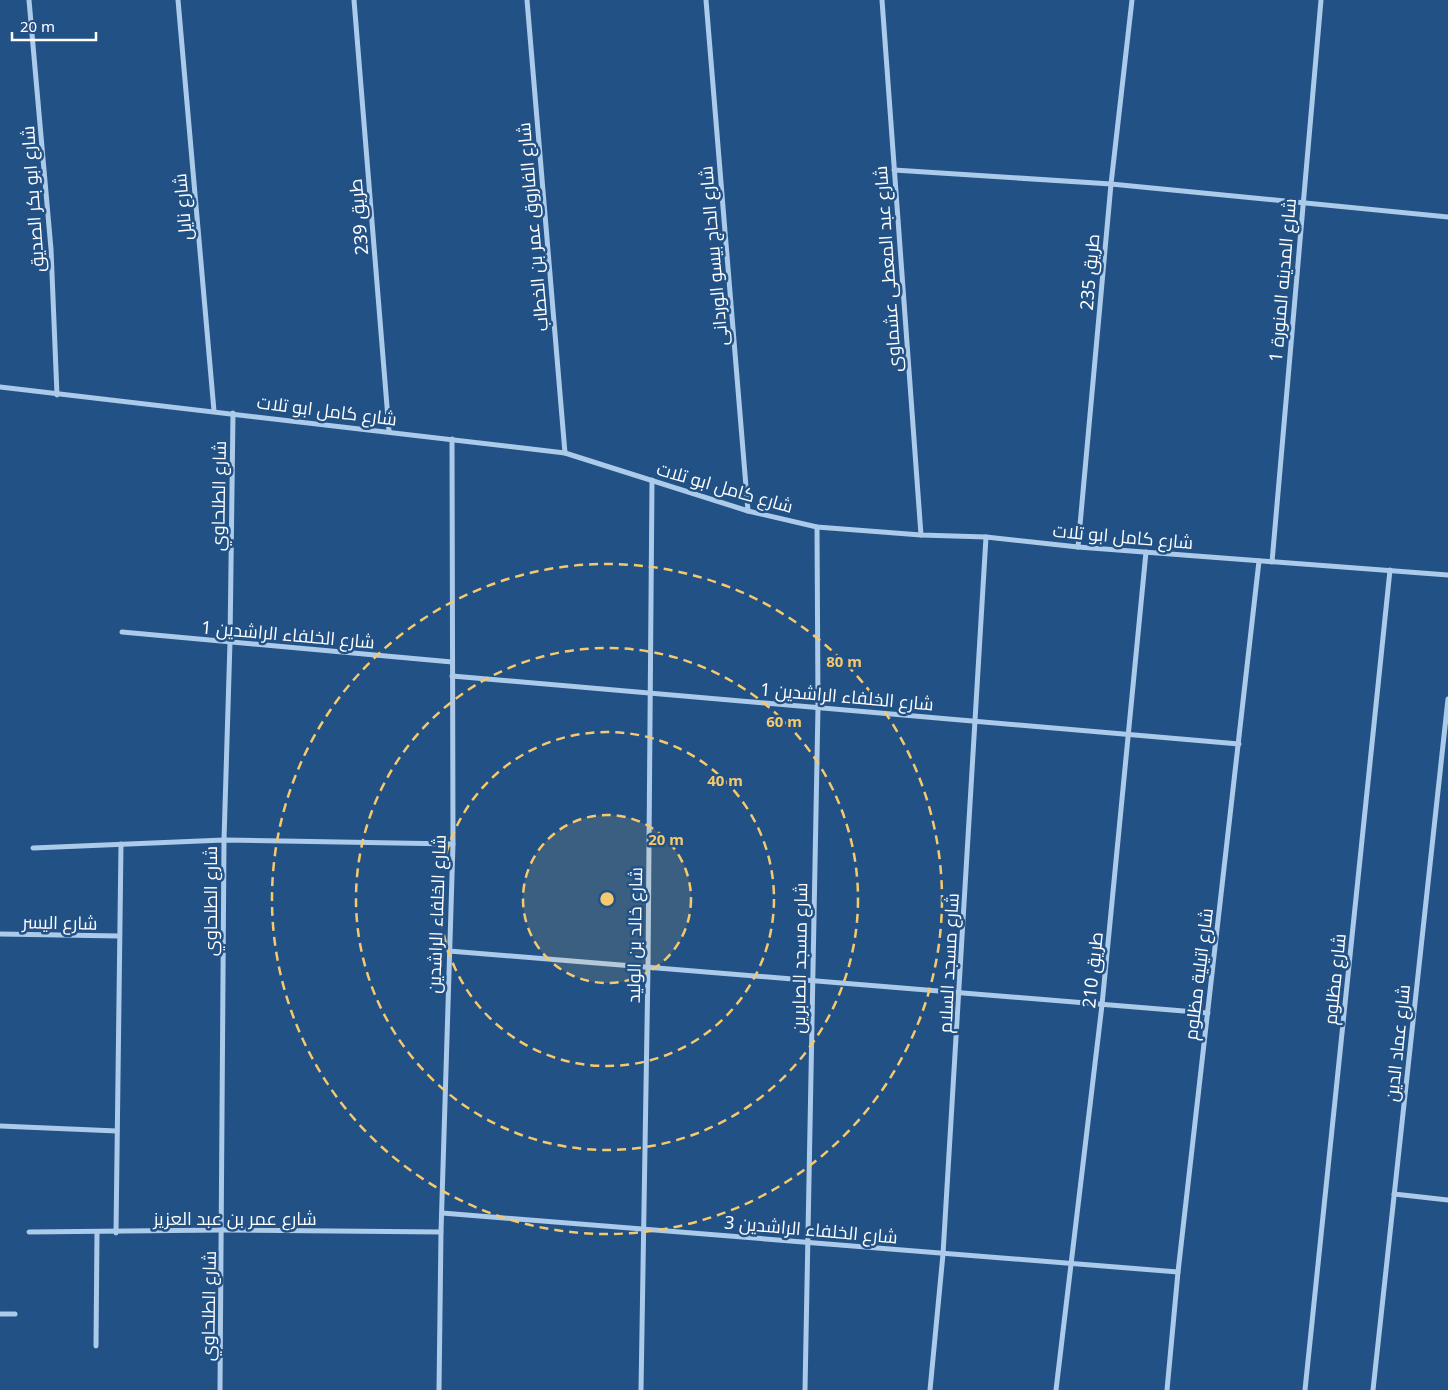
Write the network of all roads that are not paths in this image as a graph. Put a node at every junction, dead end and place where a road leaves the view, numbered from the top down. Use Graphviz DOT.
graph roads {
  1 [pos="29,0"];
  2 [pos="178,0"];
  3 [pos="354,0"];
  4 [pos="527,0"];
  5 [pos="706,0"];
  6 [pos="882,0"];
  7 [pos="1132,0"];
  8 [pos="1321,0"];
  9 [pos="894,170"];
  10 [pos="1111,184"];
  11 [pos="1302,203"];
  12 [pos="1448,217"];
  13 [pos="0,388"];
  14 [pos="57,396"];
  15 [pos="214,411"];
  16 [pos="233,413"];
  17 [pos="389,431"];
  18 [pos="452,439"];
  19 [pos="564,453"];
  20 [pos="652,480"];
  21 [pos="748,511"];
  22 [pos="817,527"];
  23 [pos="921,535"];
  24 [pos="986,537"];
  25 [pos="1078,547"];
  26 [pos="1146,552"];
  27 [pos="1259,561"];
  28 [pos="1272,562"];
  29 [pos="1390,570"];
  30 [pos="1448,575"];
  31 [pos="122,632"];
  32 [pos="230,642"];
  33 [pos="452,662"];
  34 [pos="452,676"];
  35 [pos="650,693"];
  36 [pos="1448,699"];
  37 [pos="818,707"];
  38 [pos="975,721"];
  39 [pos="1128,735"];
  40 [pos="1239,744"];
  41 [pos="1441,765"];
  42 [pos="1448,766"];
  43 [pos="224,840"];
  44 [pos="121,844"];
  45 [pos="453,844"];
  46 [pos="33,848"];
  47 [pos="0,934"];
  48 [pos="120,936"];
  49 [pos="449,951"];
  50 [pos="648,967"];
  51 [pos="813,980"];
  52 [pos="960,993"];
  53 [pos="1102,1004"];
  54 [pos="1208,1013"];
  55 [pos="0,1126"];
  56 [pos="118,1131"];
  57 [pos="1394,1194"];
  58 [pos="1448,1200"];
  59 [pos="442,1212"];
  60 [pos="644,1229"];
  61 [pos="222,1230"];
  62 [pos="29,1232"];
  63 [pos="97,1232"];
  64 [pos="116,1232"];
  65 [pos="441,1232"];
  66 [pos="808,1242"];
  67 [pos="943,1254"];
  68 [pos="1071,1263"];
  69 [pos="1178,1272"];
  70 [pos="0,1314"];
  71 [pos="15,1314"];
  72 [pos="96,1346"];
  73 [pos="220,1390"];
  74 [pos="439,1390"];
  75 [pos="641,1390"];
  76 [pos="805,1390"];
  77 [pos="930,1390"];
  78 [pos="1056,1390"];
  79 [pos="1167,1390"];
  80 [pos="1305,1390"];
  81 [pos="1373,1390"];
  1 -- 14 [label="street, شارع ابو بكر الصديق"];
  2 -- 15 [label="street, شارع نايل"];
  3 -- 17 [label="street, طريق 239"];
  4 -- 19 [label="street, شارع الفاروق عمر بن الخطاب"];
  5 -- 21 [label="street, شارع الحاج بيسو الوردانى"];
  6 -- 9 [label="street, شارع عبد المعطى عشماوى"];
  7 -- 10 [label="street, طريق 235"];
  8 -- 11 [label="street, شارع المدينه المنورة 1"];
  9 -- 10 [label="street"];
  9 -- 23 [label="street, شارع عبد المعطى عشماوى"];
  10 -- 11 [label="street"];
  10 -- 25 [label="street, طريق 235"];
  11 -- 12 [label="street"];
  11 -- 28 [label="street, شارع المدينه المنورة 1"];
  13 -- 14 [label="street, شارع كامل ابو تلات"];
  14 -- 15 [label="street, شارع كامل ابو تلات"];
  15 -- 16 [label="street, شارع كامل ابو تلات"];
  16 -- 17 [label="street, شارع كامل ابو تلات"];
  16 -- 32 [label="street, شارع الطلحاوي"];
  17 -- 18 [label="street, شارع كامل ابو تلات"];
  18 -- 19 [label="street, شارع كامل ابو تلات"];
  18 -- 33 [label="street, شارع الخلفاء الراشدين"];
  19 -- 20 [label="street, شارع كامل ابو تلات"];
  20 -- 21 [label="street, شارع كامل ابو تلات"];
  20 -- 35 [label="street, شارع خالد بن الوليد"];
  21 -- 22 [label="street, شارع كامل ابو تلات"];
  22 -- 23 [label="street, شارع كامل ابو تلات"];
  22 -- 37 [label="street, شارع مسجد الصابرين"];
  23 -- 24 [label="street, شارع كامل ابو تلات"];
  24 -- 25 [label="street, شارع كامل ابو تلات"];
  24 -- 38 [label="street, شارع مسجد السلام"];
  25 -- 26 [label="street, شارع كامل ابو تلات"];
  26 -- 27 [label="street, شارع كامل ابو تلات"];
  26 -- 39 [label="street, طريق 210"];
  27 -- 28 [label="street, شارع كامل ابو تلات"];
  27 -- 40 [label="street, شارع اتيلية مظلوم"];
  28 -- 29 [label="street, شارع كامل ابو تلات"];
  29 -- 30 [label="street, شارع كامل ابو تلات"];
  29 -- 80 [label="street, شارع مظلوم"];
  31 -- 32 [label="street, شارع الخلفاء الراشدين 1"];
  32 -- 33 [label="street, شارع الخلفاء الراشدين 1"];
  32 -- 43 [label="street, شارع الطلحاوي"];
  33 -- 34 [label="street, شارع الخلفاء الراشدين"];
  34 -- 35 [label="street, شارع الخلفاء الراشدين 1"];
  34 -- 45 [label="street, شارع الخلفاء الراشدين"];
  35 -- 37 [label="street, شارع الخلفاء الراشدين 1"];
  35 -- 50 [label="street, شارع خالد بن الوليد"];
  36 -- 41 [label="street, شارع عماد الدين"];
  37 -- 38 [label="street, شارع الخلفاء الراشدين 1"];
  37 -- 51 [label="street, شارع مسجد الصابرين"];
  38 -- 39 [label="street, شارع الخلفاء الراشدين 1"];
  38 -- 52 [label="street, شارع مسجد السلام"];
  39 -- 40 [label="street, شارع الخلفاء الراشدين 1"];
  39 -- 53 [label="street, طريق 210"];
  40 -- 54 [label="street, شارع اتيلية مظلوم"];
  41 -- 42 [label="street"];
  41 -- 57 [label="street, شارع عماد الدين"];
  43 -- 44 [label="street"];
  43 -- 45 [label="street"];
  43 -- 61 [label="street, شارع الطلحاوي"];
  44 -- 46 [label="street"];
  44 -- 48 [label="street"];
  45 -- 49 [label="street, شارع الخلفاء الراشدين"];
  47 -- 48 [label="street, شارع اليسر"];
  48 -- 56 [label="street"];
  49 -- 50 [label="street"];
  49 -- 59 [label="street, شارع الخلفاء الراشدين"];
  50 -- 51 [label="street"];
  50 -- 60 [label="street, شارع خالد بن الوليد"];
  51 -- 52 [label="street"];
  51 -- 66 [label="street, شارع مسجد الصابرين"];
  52 -- 53 [label="street"];
  52 -- 67 [label="street, شارع مسجد السلام"];
  53 -- 54 [label="street"];
  53 -- 68 [label="street, طريق 210"];
  54 -- 69 [label="street, شارع اتيلية مظلوم"];
  55 -- 56 [label="street"];
  56 -- 64 [label="street"];
  57 -- 58 [label="street"];
  57 -- 81 [label="street, شارع عماد الدين"];
  59 -- 60 [label="street, شارع الخلفاء الراشدين 3"];
  59 -- 65 [label="street, شارع الخلفاء الراشدين"];
  60 -- 66 [label="street, شارع الخلفاء الراشدين 3"];
  60 -- 75 [label="street, شارع خالد بن الوليد"];
  61 -- 64 [label="street, شارع عمر بن عبد العزيز"];
  61 -- 65 [label="street, شارع عمر بن عبد العزيز"];
  61 -- 73 [label="street, شارع الطلحاوي"];
  62 -- 63 [label="street, شارع عمر بن عبد العزيز"];
  63 -- 64 [label="street, شارع عمر بن عبد العزيز"];
  63 -- 72 [label="street"];
  65 -- 74 [label="street, شارع الخلفاء الراشدين"];
  66 -- 67 [label="street, شارع الخلفاء الراشدين 3"];
  66 -- 76 [label="street, شارع مسجد الصابرين"];
  67 -- 68 [label="street, شارع الخلفاء الراشدين 3"];
  67 -- 77 [label="street, شارع مسجد السلام"];
  68 -- 69 [label="street, شارع الخلفاء الراشدين 3"];
  68 -- 78 [label="street, طريق 210"];
  69 -- 79 [label="street, شارع اتيلية مظلوم"];
  70 -- 71 [label="street"];
}
